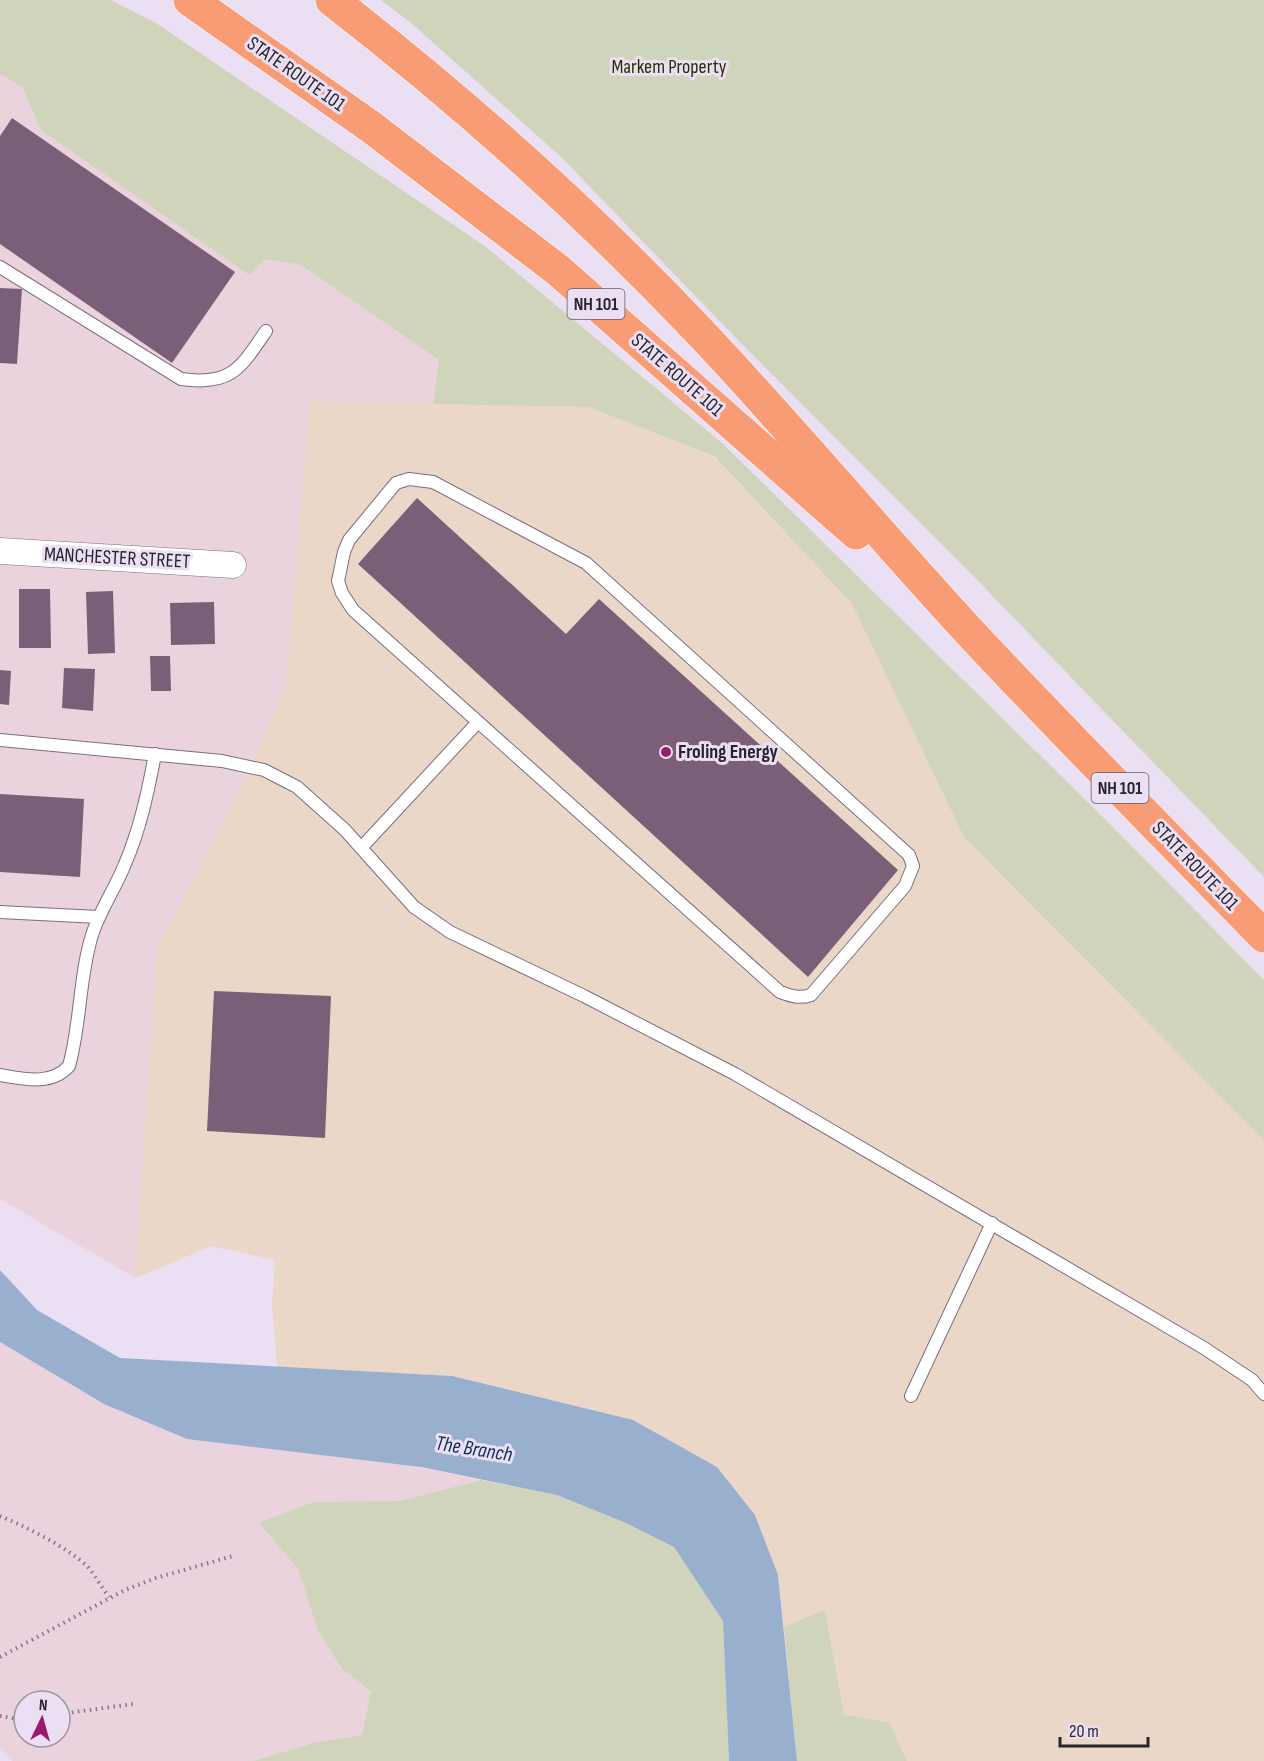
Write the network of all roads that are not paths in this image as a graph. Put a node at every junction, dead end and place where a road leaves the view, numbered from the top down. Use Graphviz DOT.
graph roads {
  1 [pos="190,0"];
  2 [pos="332,0"];
  3 [pos="0,267"];
  4 [pos="266,331"];
  5 [pos="0,551"];
  6 [pos="233,564"];
  7 [pos="976,639"];
  8 [pos="478,722"];
  9 [pos="0,740"];
  10 [pos="155,754"];
  11 [pos="361,849"];
  12 [pos="0,912"];
  13 [pos="98,917"];
  14 [pos="1264,936"];
  15 [pos="0,1076"];
  16 [pos="992,1223"];
  17 [pos="1264,1394"];
  18 [pos="911,1396"];
  1 -- 7 [label="highway, STATE ROUTE 101 / NH 101"];
  2 -- 7 [label="highway, STATE ROUTE 101 / NH 101"];
  3 -- 4 [label="lane"];
  5 -- 6 [label="street, MANCHESTER STREET"];
  7 -- 14 [label="highway, STATE ROUTE 101 / NH 101"];
  8 -- 8 [label="lane"];
  8 -- 11 [label="lane"];
  9 -- 10 [label="lane"];
  10 -- 11 [label="lane"];
  10 -- 13 [label="lane"];
  11 -- 16 [label="lane"];
  12 -- 13 [label="lane"];
  13 -- 15 [label="lane"];
  16 -- 17 [label="lane"];
  16 -- 18 [label="lane"];
}
